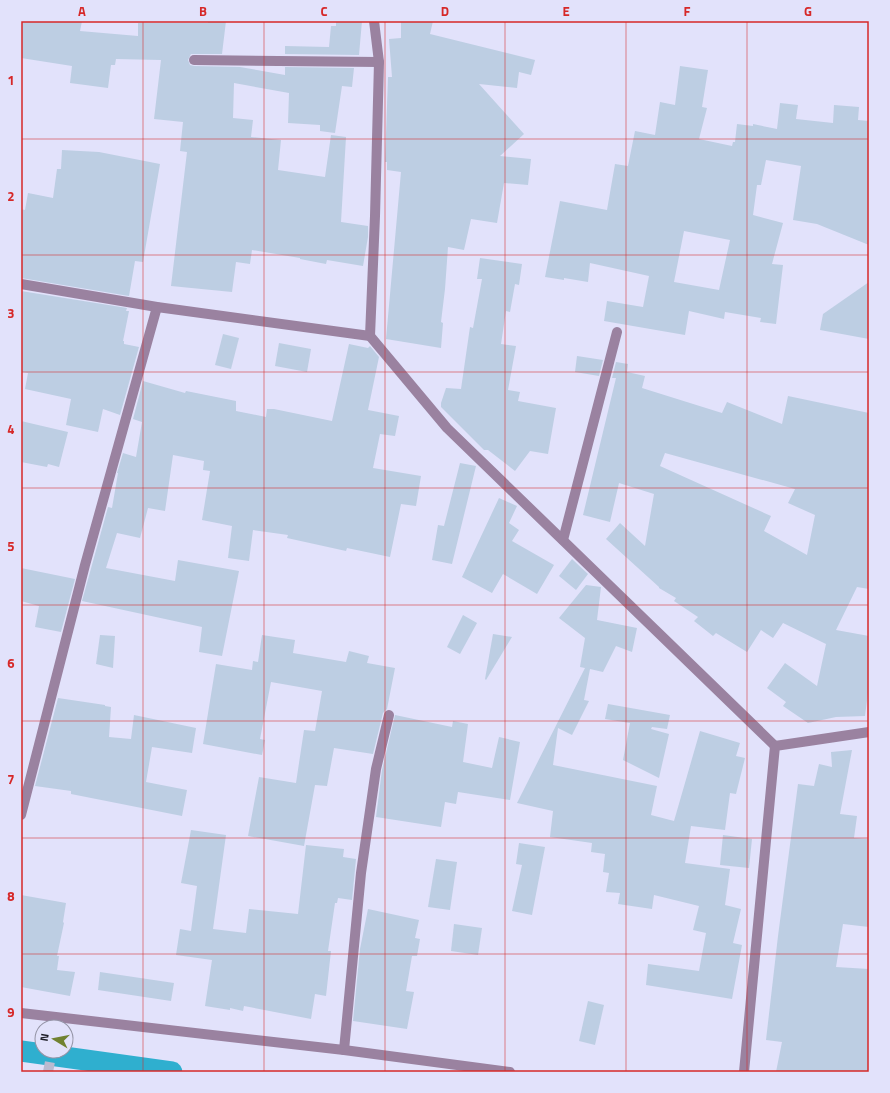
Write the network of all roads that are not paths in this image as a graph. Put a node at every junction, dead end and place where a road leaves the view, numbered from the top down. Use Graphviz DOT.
graph roads {
  1 [pos="374,21"];
  2 [pos="194,60"];
  3 [pos="379,62"];
  4 [pos="21,284"];
  5 [pos="157,307"];
  6 [pos="617,332"];
  7 [pos="370,336"];
  8 [pos="563,540"];
  9 [pos="389,715"];
  10 [pos="869,732"];
  11 [pos="775,746"];
  12 [pos="21,815"];
  13 [pos="21,1013"];
  14 [pos="45,1019"];
  15 [pos="74,1024"];
  16 [pos="344,1050"];
  17 [pos="510,1072"];
  18 [pos="744,1072"];
  1 -- 3 [label="street"];
  2 -- 3 [label="street"];
  3 -- 7 [label="street"];
  4 -- 5 [label="street"];
  5 -- 7 [label="street"];
  5 -- 12 [label="street"];
  6 -- 8 [label="street"];
  7 -- 8 [label="street"];
  8 -- 11 [label="street"];
  9 -- 16 [label="street"];
  10 -- 11 [label="street"];
  11 -- 18 [label="street"];
  13 -- 14 [label="street"];
  15 -- 16 [label="street"];
  16 -- 17 [label="street"];
}
